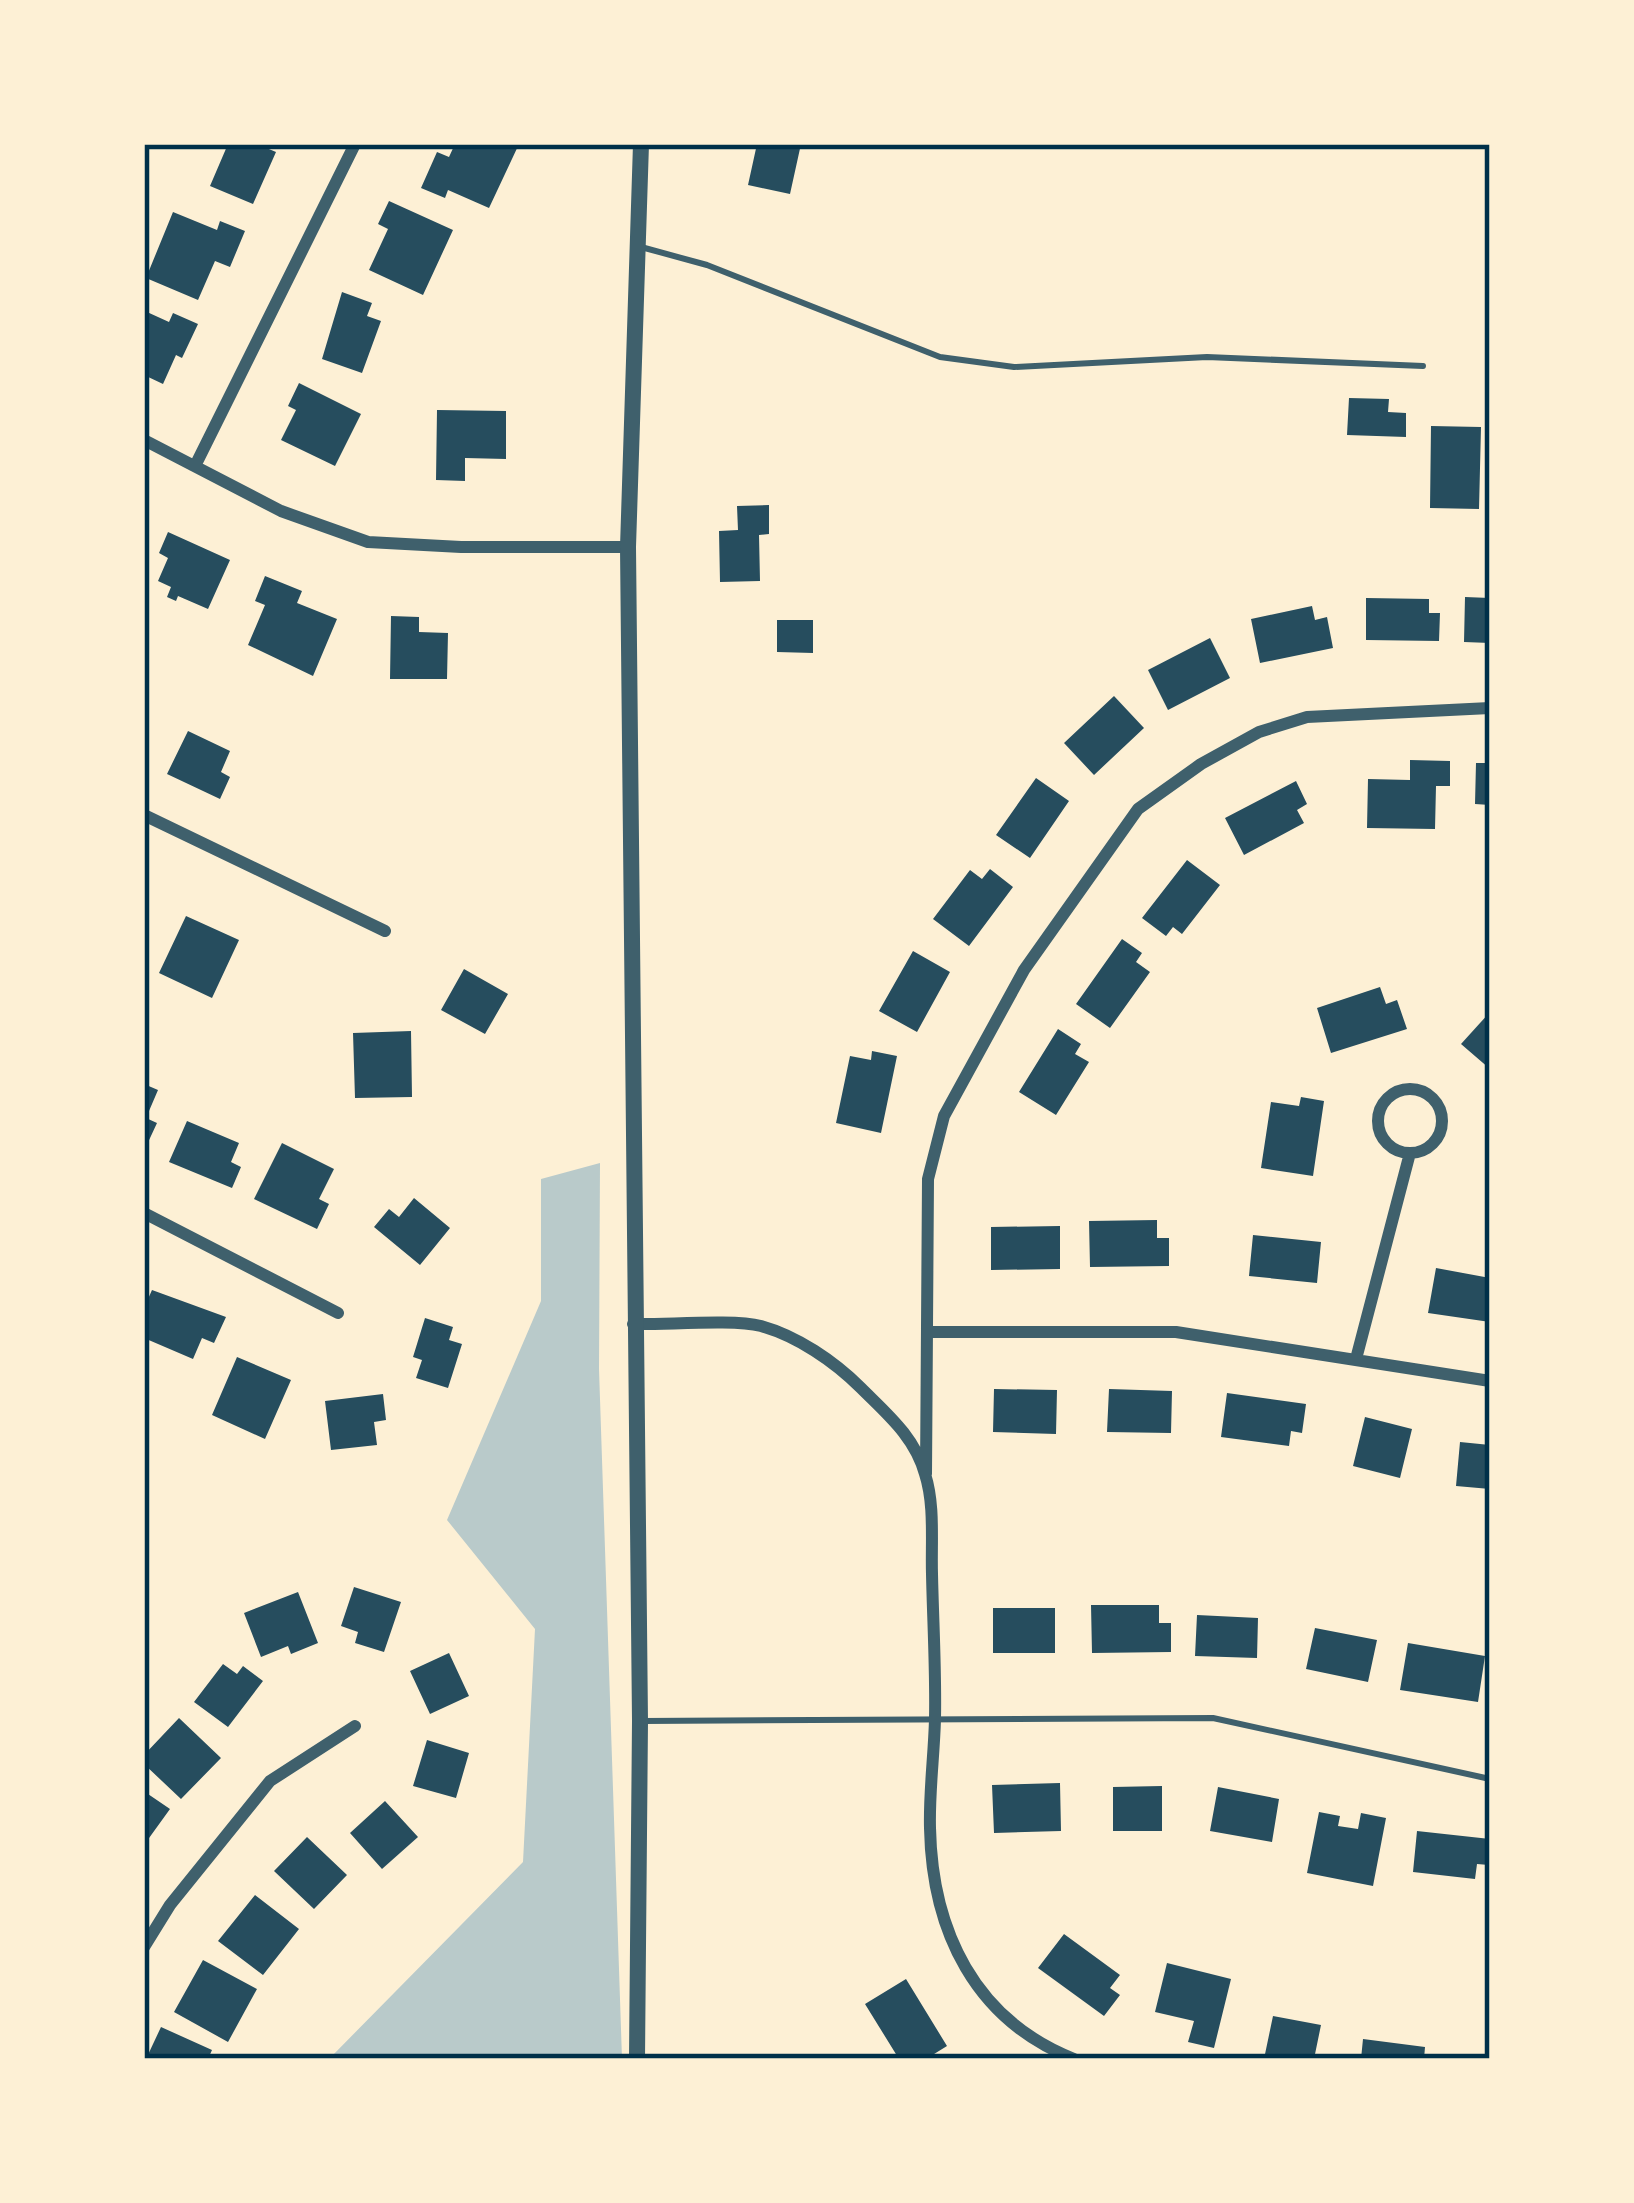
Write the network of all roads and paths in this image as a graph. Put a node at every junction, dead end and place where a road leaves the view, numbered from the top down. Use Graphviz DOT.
graph roads {
  1 [pos="355,144"];
  2 [pos="640,144"];
  3 [pos="638,246"];
  4 [pos="1424,366"];
  5 [pos="144,440"];
  6 [pos="195,466"];
  7 [pos="628,547"];
  8 [pos="1490,708"];
  9 [pos="144,815"];
  10 [pos="385,931"];
  11 [pos="1410,1153"];
  12 [pos="144,1213"];
  13 [pos="338,1313"];
  14 [pos="633,1324"];
  15 [pos="927,1332"];
  16 [pos="1356,1359"];
  17 [pos="1490,1382"];
  18 [pos="926,1474"];
  19 [pos="935,1718"];
  20 [pos="640,1721"];
  21 [pos="355,1726"];
  22 [pos="1490,1779"];
  23 [pos="144,1947"];
  24 [pos="637,2059"];
  25 [pos="1074,2059"];
  1 -- 6 [label="street"];
  2 -- 3 [label="street"];
  3 -- 4 [label="lane"];
  3 -- 7 [label="street"];
  5 -- 6 [label="street"];
  6 -- 7 [label="street"];
  7 -- 14 [label="street"];
  8 -- 15 [label="street"];
  9 -- 10 [label="street"];
  11 -- 11 [label="street"];
  11 -- 16 [label="street"];
  12 -- 13 [label="street"];
  14 -- 18 [label="street"];
  14 -- 20 [label="street"];
  15 -- 16 [label="street"];
  15 -- 18 [label="street"];
  16 -- 17 [label="street"];
  18 -- 19 [label="street"];
  19 -- 20 [label="lane"];
  19 -- 22 [label="lane"];
  19 -- 25 [label="street"];
  20 -- 24 [label="street"];
  21 -- 23 [label="street"];
}
